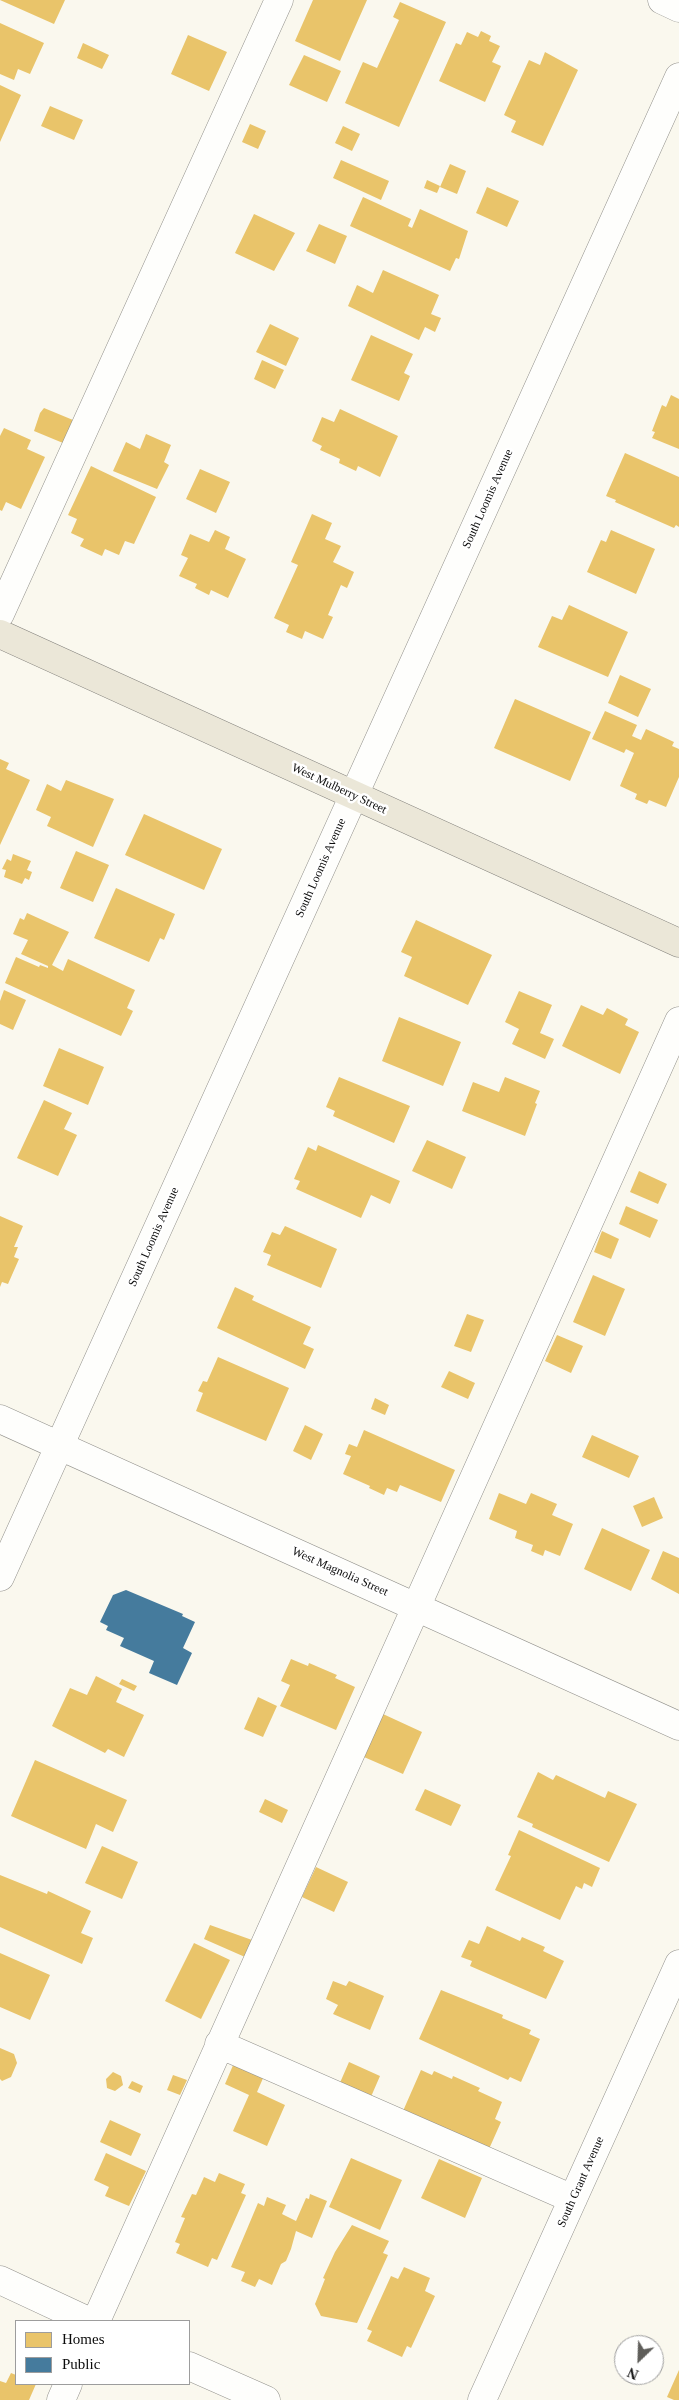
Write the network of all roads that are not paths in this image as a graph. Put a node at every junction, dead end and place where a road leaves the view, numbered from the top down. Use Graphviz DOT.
graph roads {
  1 [pos="279,0"];
  2 [pos="662,0"];
  3 [pos="679,8"];
  4 [pos="679,77"];
  5 [pos="0,614"];
  6 [pos="0,634"];
  7 [pos="353,796"];
  8 [pos="679,943"];
  9 [pos="679,1021"];
  10 [pos="0,1418"];
  11 [pos="59,1446"];
  12 [pos="0,1577"];
  13 [pos="416,1607"];
  14 [pos="679,1726"];
  15 [pos="679,1964"];
  16 [pos="219,2044"];
  17 [pos="573,2199"];
  18 [pos="0,2280"];
  19 [pos="86,2320"];
  20 [pos="96,2320"];
  21 [pos="190,2366"];
  22 [pos="68,2385"];
  23 [pos="61,2400"];
  24 [pos="266,2400"];
  25 [pos="482,2400"];
  1 -- 5 [label="street"];
  2 -- 3 [label="street"];
  4 -- 7 [label="street, South Loomis Avenue"];
  6 -- 7 [label="main road, West Mulberry Street"];
  7 -- 8 [label="main road, West Mulberry Street"];
  7 -- 11 [label="street, South Loomis Avenue"];
  9 -- 13 [label="street"];
  10 -- 11 [label="street, West Magnolia Street"];
  11 -- 12 [label="street, South Loomis Avenue"];
  11 -- 13 [label="street, West Magnolia Street"];
  13 -- 14 [label="street, West Magnolia Street"];
  13 -- 16 [label="street"];
  15 -- 17 [label="street, South Grant Avenue"];
  16 -- 17 [label="street"];
  16 -- 20 [label="street"];
  17 -- 25 [label="street, South Grant Avenue"];
  18 -- 19 [label="street"];
  21 -- 24 [label="street"];
  22 -- 23 [label="street"];
}
